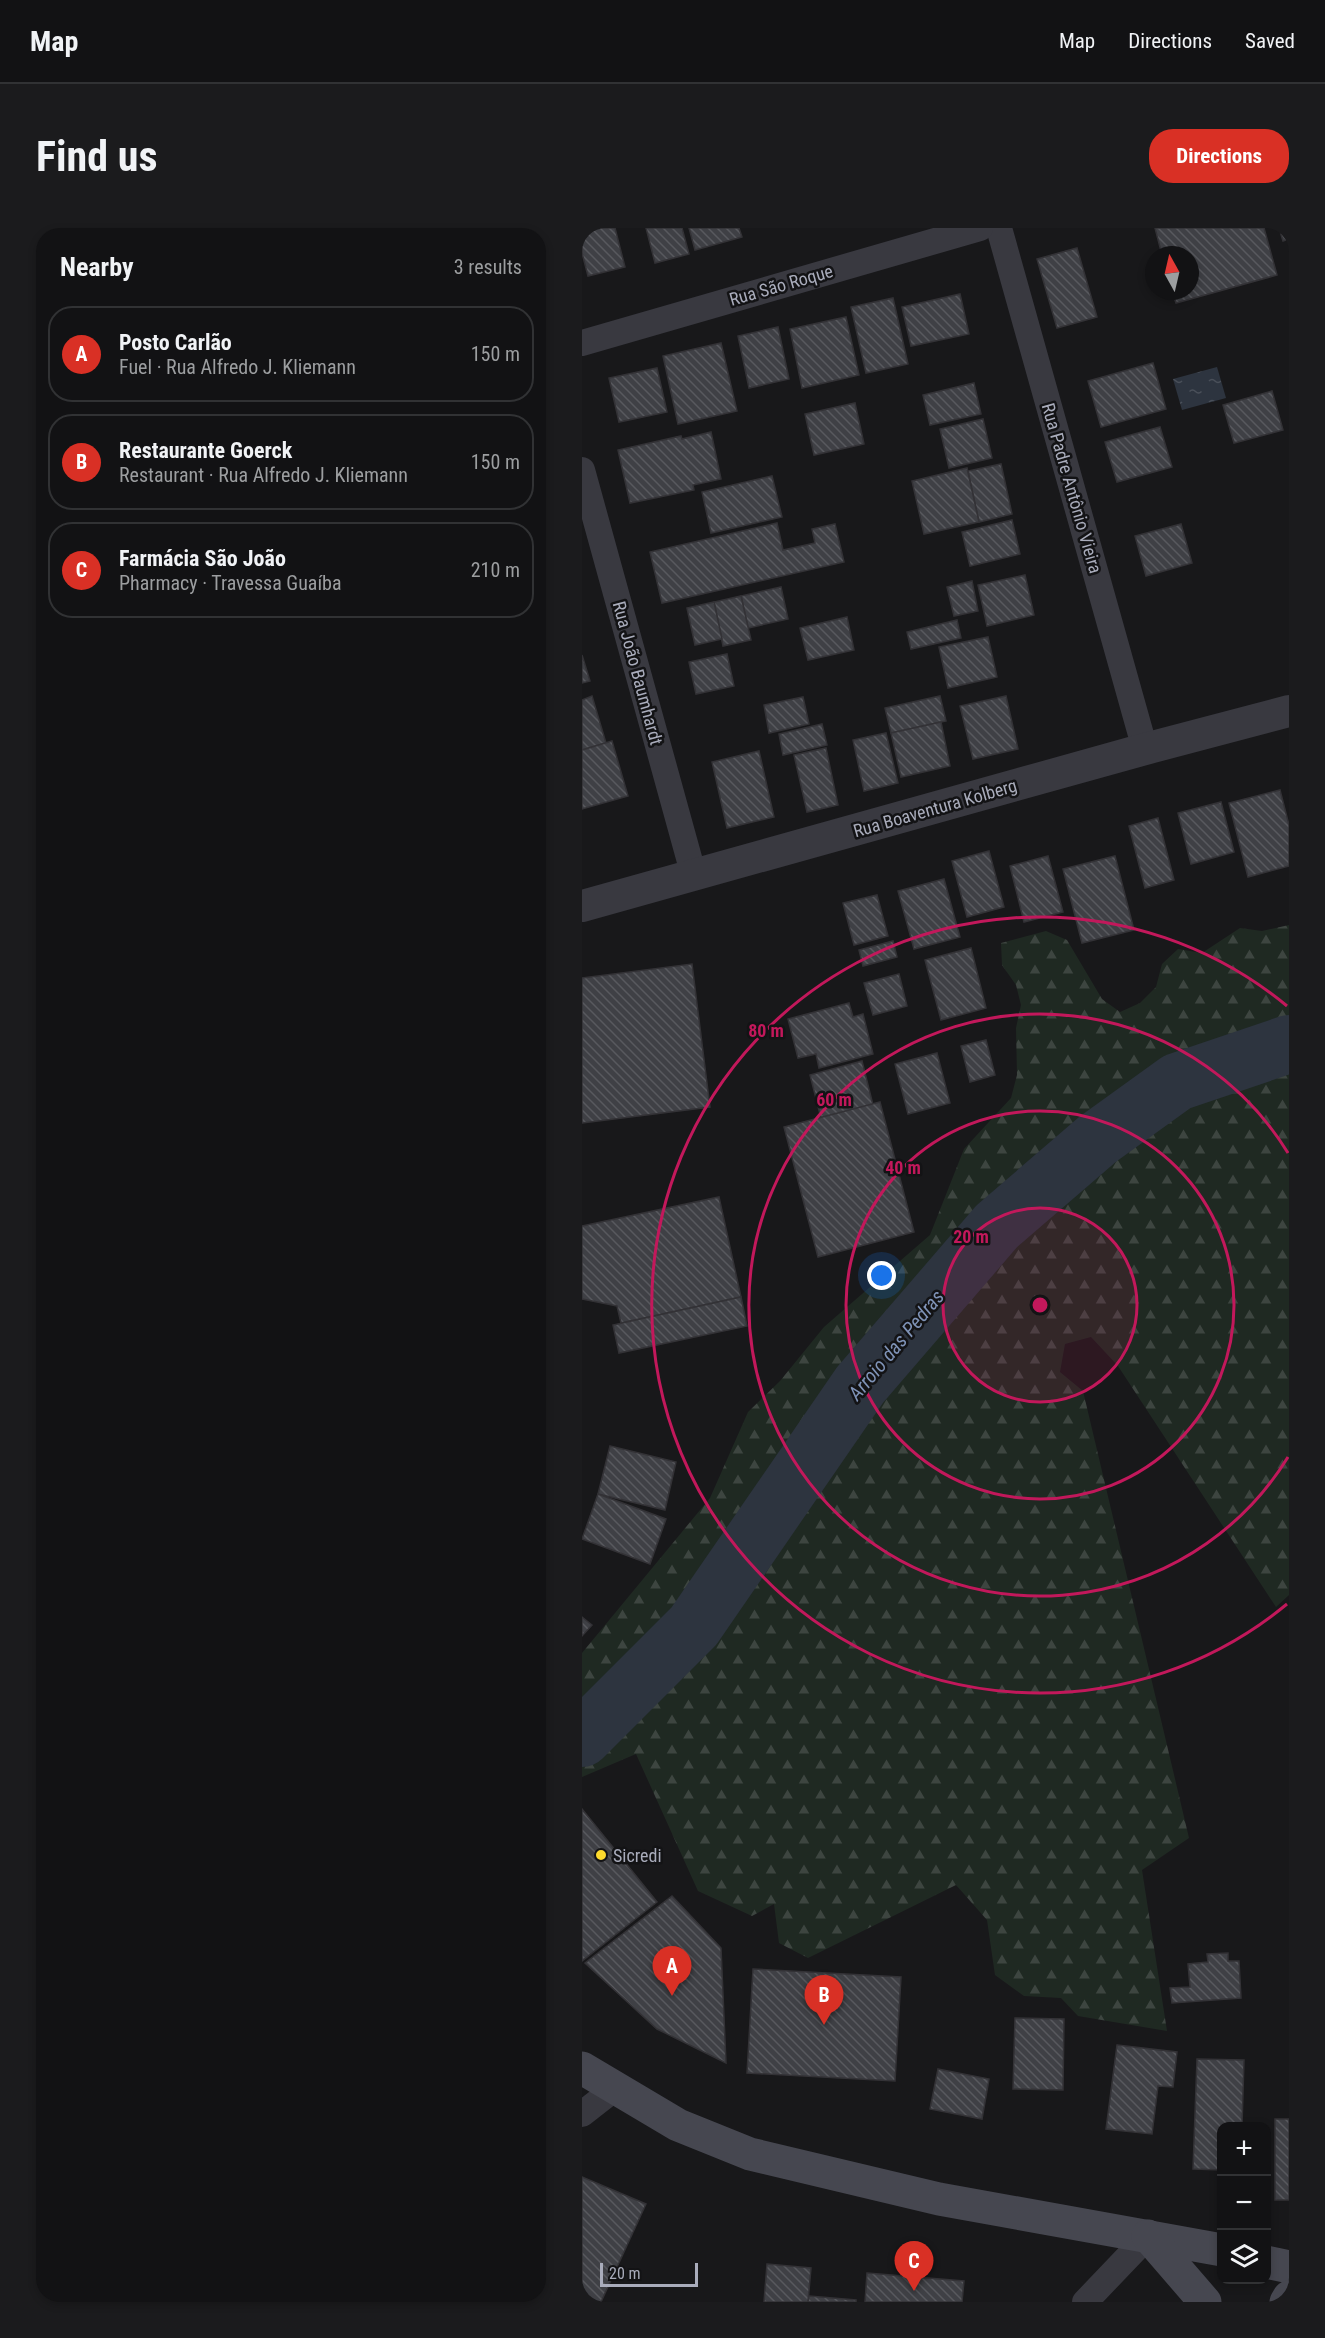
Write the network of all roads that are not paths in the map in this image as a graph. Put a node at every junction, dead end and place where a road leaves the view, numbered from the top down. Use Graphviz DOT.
graph roads {
  1 [pos="980,228"];
  2 [pos="999,228"];
  3 [pos="582,343"];
  4 [pos="582,470"];
  5 [pos="1289,711"];
  6 [pos="1145,749"];
  7 [pos="694,876"];
  8 [pos="582,906"];
  9 [pos="582,2068"];
  10 [pos="614,2089"];
  11 [pos="582,2114"];
  12 [pos="1148,2236"];
  13 [pos="1212,2248"];
  14 [pos="1271,2263"];
  15 [pos="1289,2267"];
  16 [pos="1289,2298"];
  17 [pos="1085,2302"];
  18 [pos="1205,2302"];
  19 [pos="1221,2302"];
  20 [pos="1286,2302"];
  1 -- 3 [label="street, Rua São Roque"];
  2 -- 6 [label="street, Rua Padre Antônio Vieira"];
  4 -- 7 [label="street, Rua João Baumhardt"];
  5 -- 6 [label="street, Rua Boaventura Kolberg"];
  6 -- 7 [label="street, Rua Boaventura Kolberg"];
  7 -- 8 [label="street, Rua Boaventura Kolberg"];
  9 -- 10 [label="main road"];
  10 -- 11 [label="street"];
  10 -- 12 [label="main road"];
  12 -- 13 [label="main road"];
  12 -- 17 [label="street"];
  12 -- 18 [label="main road"];
  13 -- 19 [label="main road"];
  14 -- 15 [label="main road"];
  16 -- 20 [label="main road"];
}
